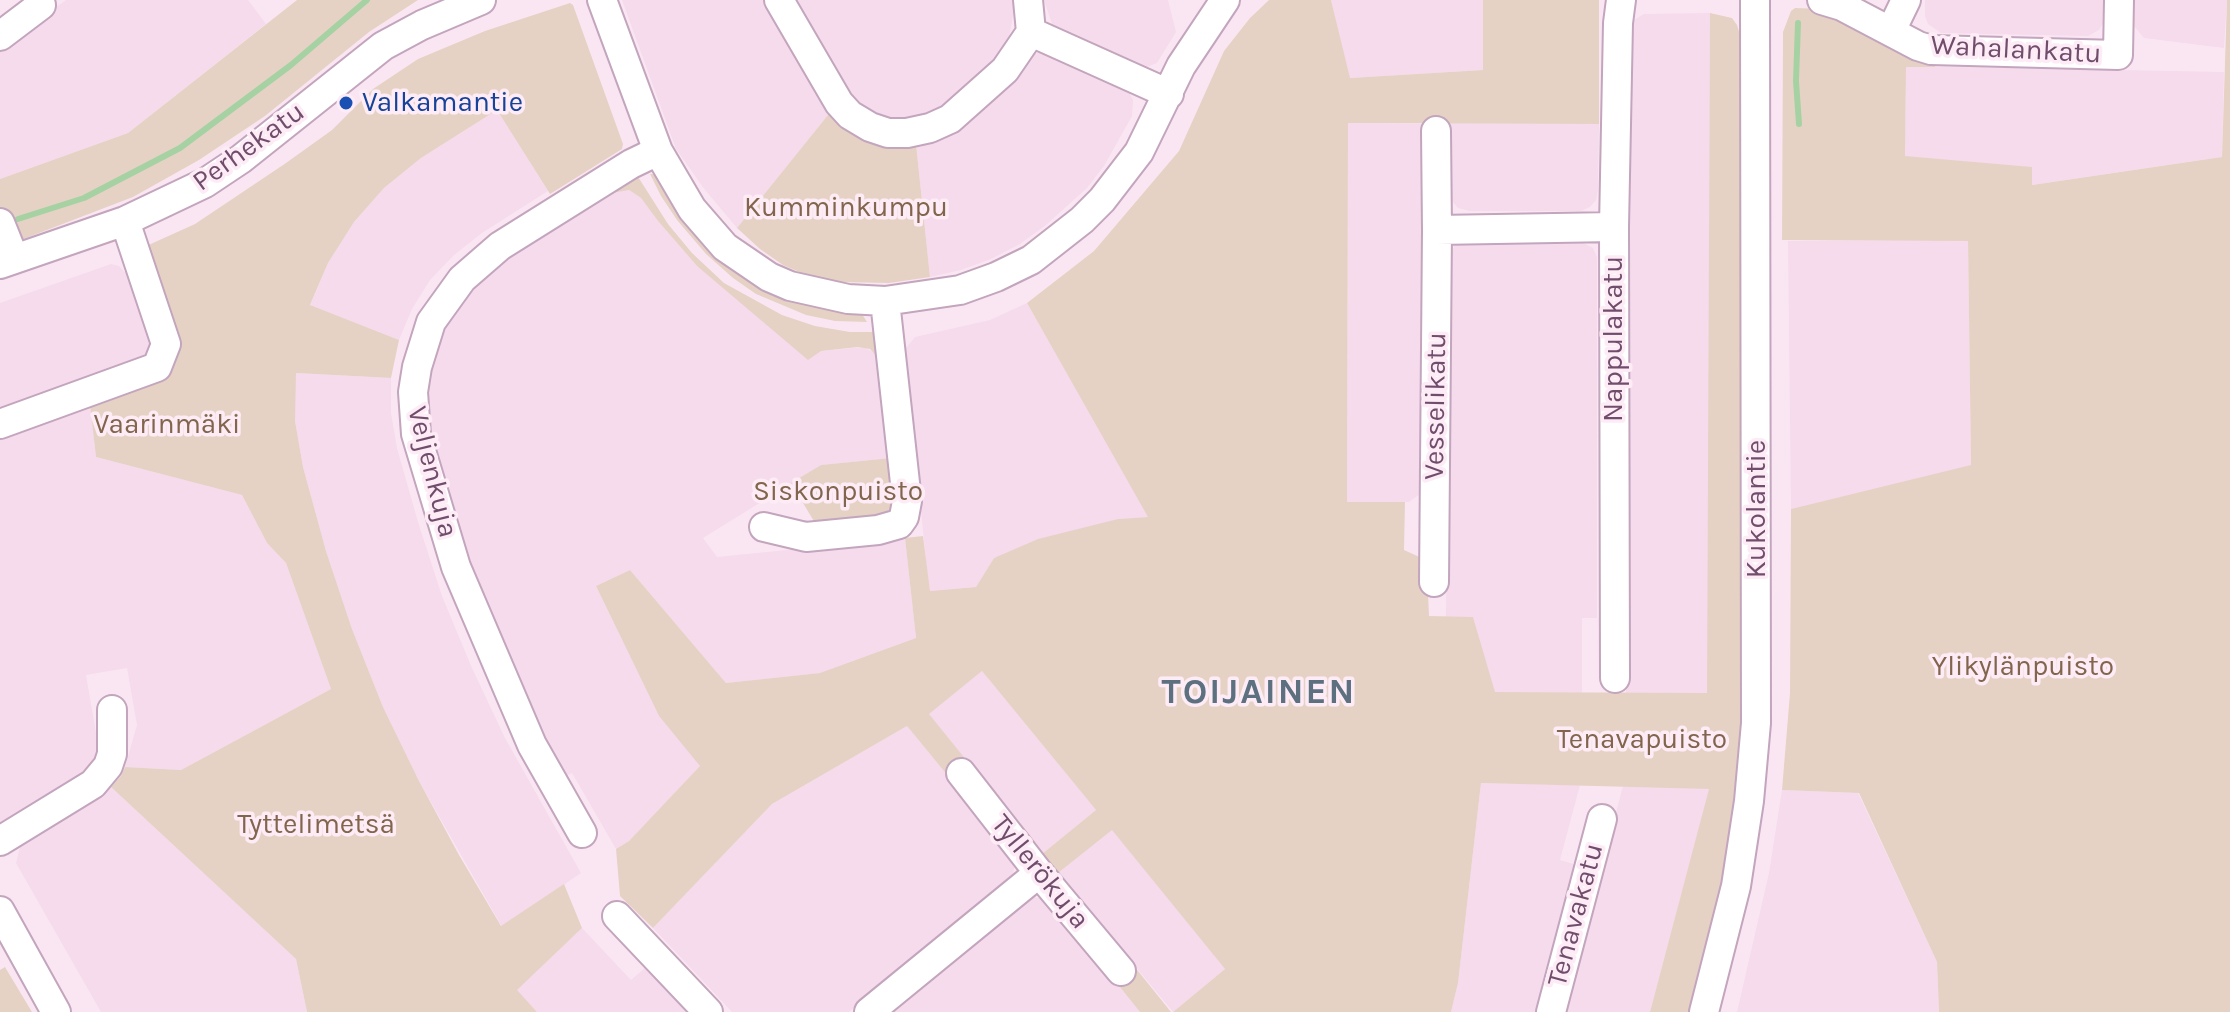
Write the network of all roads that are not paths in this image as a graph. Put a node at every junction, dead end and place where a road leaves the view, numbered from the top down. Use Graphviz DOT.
graph roads {
  1 [pos="481,0"];
  2 [pos="602,0"];
  3 [pos="779,0"];
  4 [pos="1028,0"];
  5 [pos="1225,0"];
  6 [pos="1621,0"];
  7 [pos="1755,0"];
  8 [pos="1822,0"];
  9 [pos="1906,0"];
  10 [pos="2119,0"];
  11 [pos="41,5"];
  12 [pos="1891,31"];
  13 [pos="1031,32"];
  14 [pos="0,36"];
  15 [pos="1169,94"];
  16 [pos="1436,131"];
  17 [pos="658,151"];
  18 [pos="125,221"];
  19 [pos="0,223"];
  20 [pos="1614,227"];
  21 [pos="1437,230"];
  22 [pos="7,261"];
  23 [pos="885,301"];
  24 [pos="0,424"];
  25 [pos="764,527"];
  26 [pos="1434,582"];
  27 [pos="1615,678"];
  28 [pos="112,710"];
  29 [pos="961,773"];
  30 [pos="1602,819"];
  31 [pos="582,833"];
  32 [pos="0,841"];
  33 [pos="1039,873"];
  34 [pos="0,911"];
  35 [pos="617,916"];
  36 [pos="1121,971"];
  37 [pos="56,1012"];
  38 [pos="708,1012"];
  39 [pos="869,1012"];
  40 [pos="1551,1012"];
  41 [pos="1704,1012"];
  1 -- 18 [label="street, Perhekatu"];
  2 -- 17 [label="street"];
  3 -- 13 [label="street"];
  4 -- 13 [label="street"];
  5 -- 15 [label="street"];
  6 -- 20 [label="street, Nappulakatu"];
  7 -- 41 [label="street, Kukolantie"];
  8 -- 12 [label="street, Wahalankatu"];
  9 -- 12 [label="street"];
  10 -- 12 [label="street, Wahalankatu"];
  11 -- 14 [label="street"];
  13 -- 15 [label="street"];
  15 -- 23 [label="street"];
  16 -- 21 [label="street, Vesselikatu"];
  17 -- 23 [label="street"];
  17 -- 31 [label="street, Veljenkuja"];
  18 -- 22 [label="street, Perhekatu"];
  18 -- 24 [label="street"];
  19 -- 22 [label="street"];
  20 -- 21 [label="street"];
  20 -- 27 [label="street, Nappulakatu"];
  21 -- 26 [label="street, Vesselikatu"];
  23 -- 25 [label="street"];
  28 -- 32 [label="street"];
  29 -- 33 [label="street, Tyllerökuja"];
  30 -- 40 [label="street, Tenavakatu"];
  33 -- 36 [label="street, Tyllerökuja"];
  33 -- 39 [label="street"];
  34 -- 37 [label="street"];
  35 -- 38 [label="street"];
}
